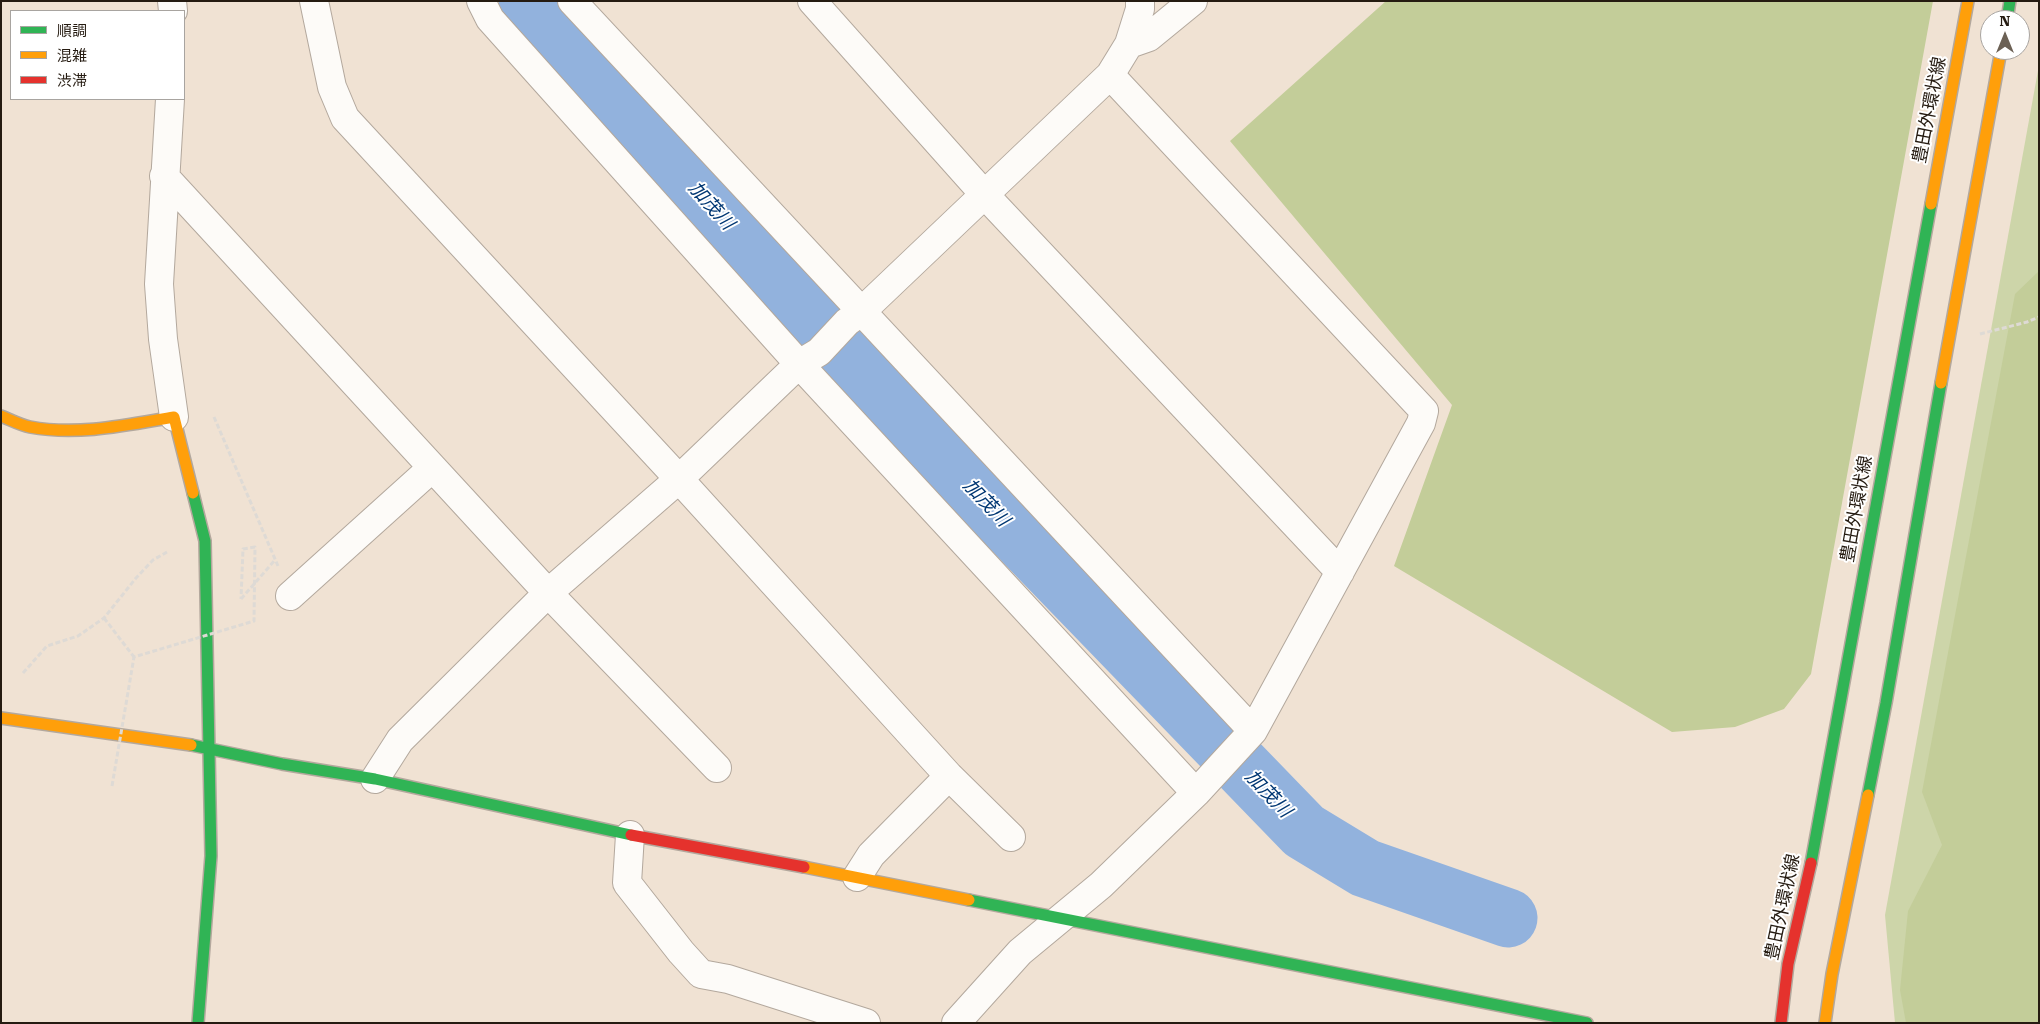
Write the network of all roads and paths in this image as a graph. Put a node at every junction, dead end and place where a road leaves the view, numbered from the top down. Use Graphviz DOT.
graph roads {
  1 [pos="314,1"];
  2 [pos="481,1"];
  3 [pos="572,1"];
  4 [pos="812,1"];
  5 [pos="1140,1"];
  6 [pos="1193,1"];
  7 [pos="1968,1"];
  8 [pos="1129,44"];
  9 [pos="1999,60"];
  10 [pos="1110,76"];
  11 [pos="170,100"];
  12 [pos="164,176"];
  13 [pos="984,194"];
  14 [pos="855,316"];
  15 [pos="2039,317"];
  16 [pos="1980,334"];
  17 [pos="809,358"];
  18 [pos="1,416"];
  19 [pos="174,417"];
  20 [pos="214,417"];
  21 [pos="432,468"];
  22 [pos="679,479"];
  23 [pos="168,552"];
  24 [pos="1340,572"];
  25 [pos="548,593"];
  26 [pos="290,596"];
  27 [pos="104,618"];
  28 [pos="134,656"];
  29 [pos="23,673"];
  30 [pos="1,718"];
  31 [pos="1252,732"];
  32 [pos="210,748"];
  33 [pos="717,768"];
  34 [pos="949,776"];
  35 [pos="375,779"];
  36 [pos="112,786"];
  37 [pos="1197,792"];
  38 [pos="630,835"];
  39 [pos="1011,837"];
  40 [pos="858,877"];
  41 [pos="1060,919"];
  42 [pos="198,1023"];
  43 [pos="866,1023"];
  44 [pos="956,1023"];
  45 [pos="1587,1023"];
  46 [pos="1781,1023"];
  47 [pos="1825,1023"];
  1 -- 22 [label="street"];
  2 -- 17 [label="street"];
  3 -- 14 [label="street"];
  4 -- 13 [label="street"];
  5 -- 8 [label="street"];
  6 -- 8 [label="street"];
  7 -- 46 [label="street, 豊田外環状線"];
  8 -- 10 [label="street"];
  9 -- 47 [label="street"];
  10 -- 13 [label="street"];
  10 -- 24 [label="street"];
  11 -- 12 [label="street"];
  12 -- 19 [label="street"];
  12 -- 21 [label="street"];
  13 -- 14 [label="street"];
  13 -- 24 [label="street"];
  14 -- 17 [label="street"];
  14 -- 31 [label="street"];
  15 -- 16 [label="path"];
  17 -- 22 [label="street"];
  17 -- 37 [label="street"];
  18 -- 19 [label="street"];
  19 -- 32 [label="street"];
  20 -- 28 [label="path, bridge"];
  21 -- 25 [label="street"];
  21 -- 26 [label="street"];
  22 -- 25 [label="street"];
  22 -- 34 [label="street"];
  23 -- 27 [label="path"];
  24 -- 31 [label="street"];
  25 -- 33 [label="street"];
  25 -- 35 [label="street"];
  27 -- 28 [label="path"];
  27 -- 29 [label="path"];
  28 -- 36 [label="path, bridge"];
  30 -- 32 [label="street"];
  31 -- 37 [label="street"];
  32 -- 35 [label="street"];
  32 -- 42 [label="street"];
  34 -- 39 [label="street"];
  34 -- 40 [label="street"];
  35 -- 38 [label="street"];
  37 -- 41 [label="street"];
  38 -- 40 [label="street"];
  38 -- 43 [label="street"];
  40 -- 41 [label="street"];
  41 -- 44 [label="street"];
  41 -- 45 [label="street"];
}
